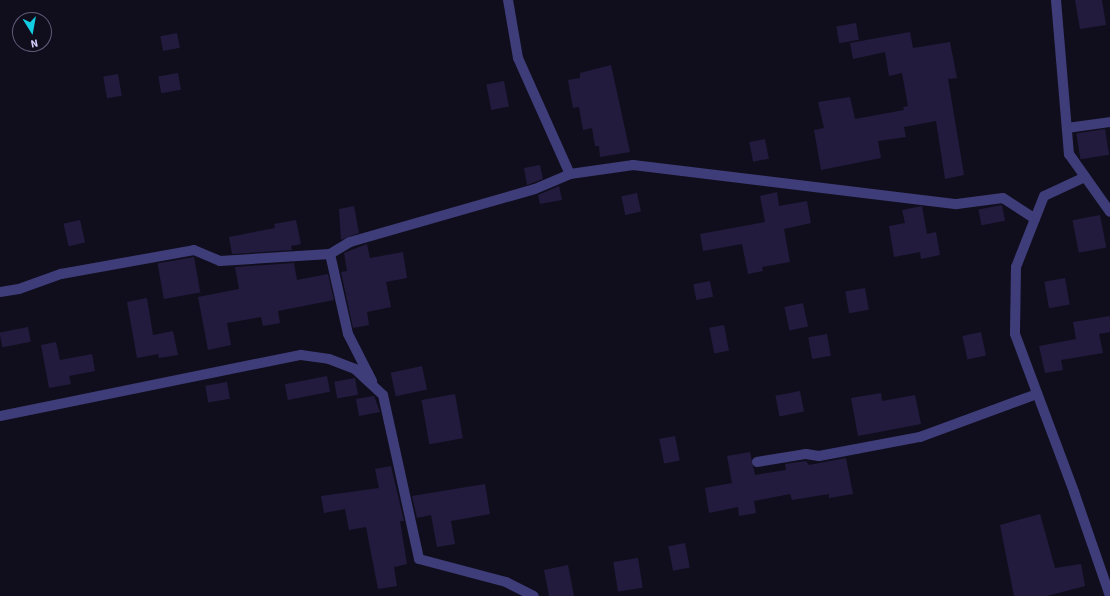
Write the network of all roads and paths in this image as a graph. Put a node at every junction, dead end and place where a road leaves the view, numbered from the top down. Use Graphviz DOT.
graph roads {
  1 [pos="508,0"];
  2 [pos="1056,0"];
  3 [pos="1110,122"];
  4 [pos="1067,128"];
  5 [pos="570,174"];
  6 [pos="1085,177"];
  7 [pos="1110,212"];
  8 [pos="1035,219"];
  9 [pos="330,254"];
  10 [pos="0,292"];
  11 [pos="375,386"];
  12 [pos="1037,394"];
  13 [pos="0,416"];
  14 [pos="757,462"];
  15 [pos="534,596"];
  16 [pos="1110,596"];
  1 -- 5 [label="street"];
  2 -- 4 [label="street"];
  3 -- 4 [label="street"];
  4 -- 6 [label="street"];
  5 -- 8 [label="street"];
  5 -- 9 [label="street"];
  6 -- 7 [label="street"];
  6 -- 8 [label="street"];
  8 -- 12 [label="street"];
  9 -- 10 [label="street"];
  9 -- 11 [label="street"];
  11 -- 13 [label="street"];
  11 -- 15 [label="street"];
  12 -- 14 [label="street"];
  12 -- 16 [label="street"];
}
